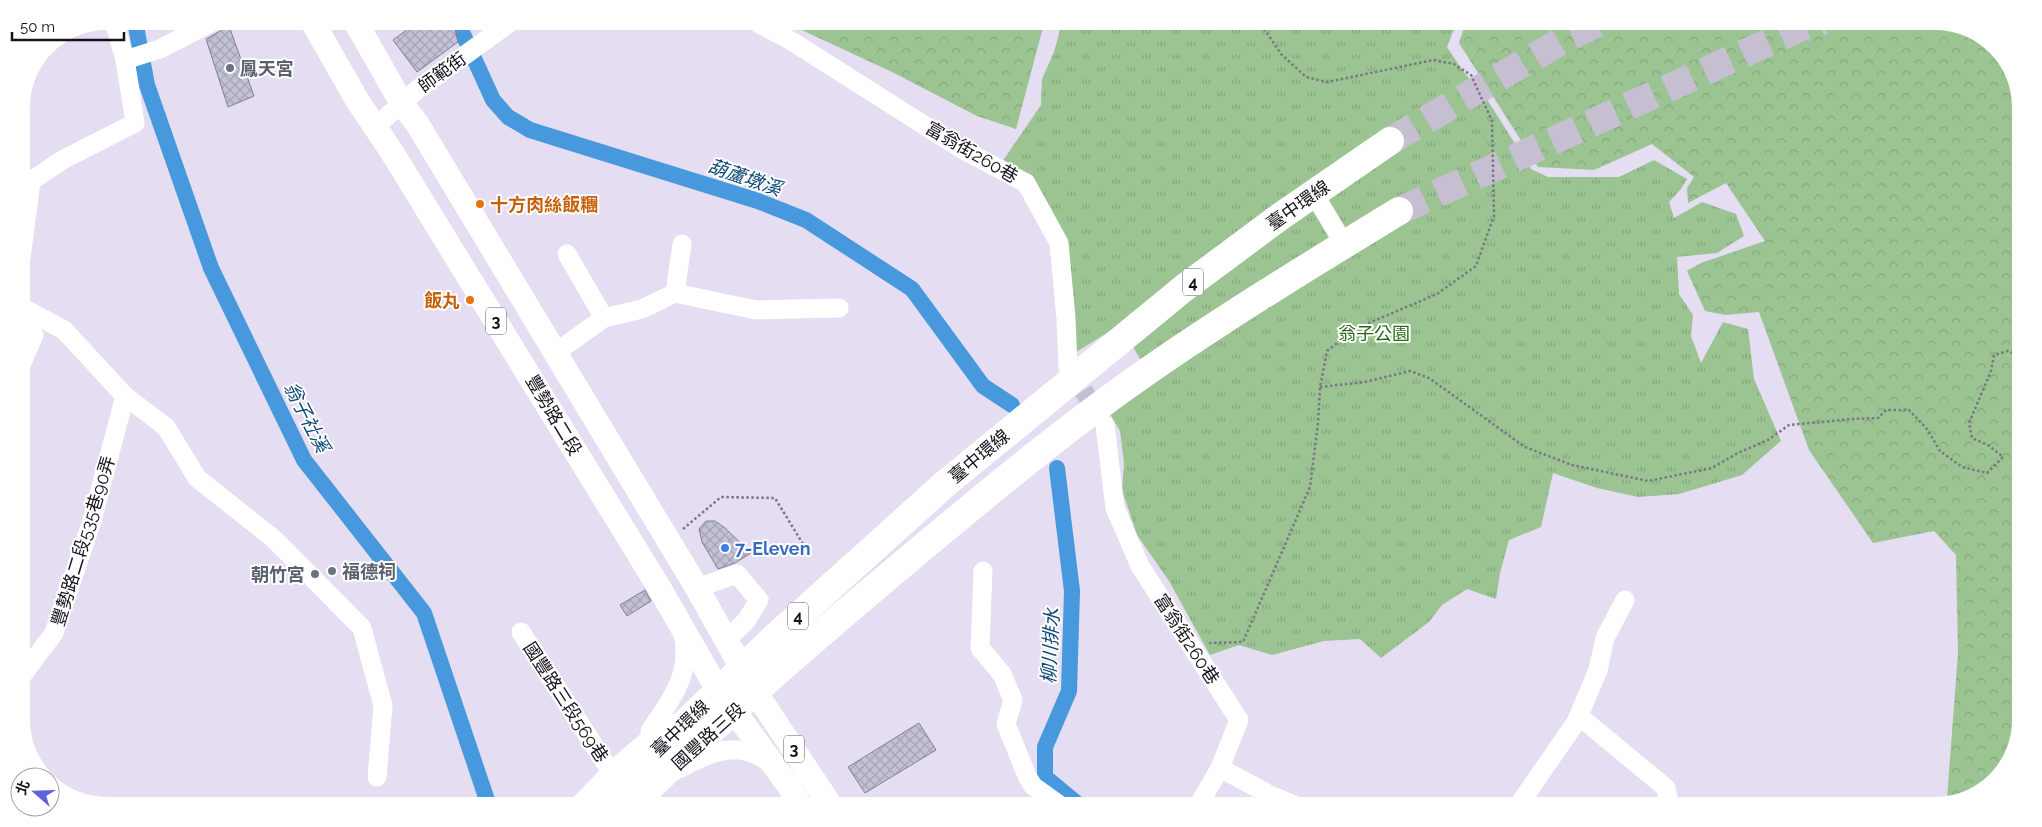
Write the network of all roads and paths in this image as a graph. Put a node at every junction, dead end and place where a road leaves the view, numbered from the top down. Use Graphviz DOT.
graph roads {
  1 [pos="117,30"];
  2 [pos="197,30"];
  3 [pos="317,30"];
  4 [pos="360,30"];
  5 [pos="500,30"];
  6 [pos="771,30"];
  7 [pos="1265,30"];
  8 [pos="125,60"];
  9 [pos="401,102"];
  10 [pos="375,127"];
  11 [pos="1390,141"];
  12 [pos="30,189"];
  13 [pos="1314,194"];
  14 [pos="1399,211"];
  15 [pos="682,244"];
  16 [pos="1344,244"];
  17 [pos="567,254"];
  18 [pos="675,293"];
  19 [pos="839,308"];
  20 [pos="30,312"];
  21 [pos="604,318"];
  22 [pos="30,328"];
  23 [pos="30,344"];
  24 [pos="2012,352"];
  25 [pos="555,353"];
  26 [pos="1068,367"];
  27 [pos="1320,387"];
  28 [pos="125,396"];
  29 [pos="1106,425"];
  30 [pos="669,541"];
  31 [pos="806,549"];
  32 [pos="983,571"];
  33 [pos="697,588"];
  34 [pos="1624,600"];
  35 [pos="678,623"];
  36 [pos="521,632"];
  37 [pos="727,639"];
  38 [pos="1190,643"];
  39 [pos="738,660"];
  40 [pos="30,666"];
  41 [pos="714,685"];
  42 [pos="756,693"];
  43 [pos="734,713"];
  44 [pos="1579,716"];
  45 [pos="639,746"];
  46 [pos="774,767"];
  47 [pos="1220,768"];
  48 [pos="611,772"];
  49 [pos="377,777"];
  50 [pos="660,779"];
  51 [pos="587,797"];
  52 [pos="607,797"];
  53 [pos="641,797"];
  54 [pos="641,797"];
  55 [pos="795,797"];
  56 [pos="825,797"];
  57 [pos="1048,797"];
  58 [pos="1203,797"];
  59 [pos="1275,797"];
  60 [pos="1524,797"];
  61 [pos="1668,797"];
  1 -- 8 [label="street"];
  2 -- 8 [label="street"];
  3 -- 10 [label="main road, 豐勢路二段 / 3"];
  4 -- 9 [label="main road, 豐勢路二段 / 3"];
  5 -- 9 [label="street, 師範街"];
  6 -- 26 [label="street, 富翁街260巷"];
  7 -- 27 [label="path"];
  8 -- 12 [label="street"];
  9 -- 10 [label="street, 師範街"];
  9 -- 25 [label="main road, 豐勢路二段 / 3"];
  10 -- 35 [label="main road, 豐勢路二段 / 3"];
  11 -- 13 [label="highway, 臺中環線 / 4"];
  13 -- 16 [label="street"];
  13 -- 52 [label="highway, 臺中環線 / 4"];
  14 -- 16 [label="highway, 臺中環線 / 4"];
  15 -- 18 [label="street"];
  16 -- 53 [label="highway, 臺中環線 / 4"];
  17 -- 21 [label="street"];
  18 -- 19 [label="street"];
  18 -- 21 [label="street"];
  20 -- 28 [label="street"];
  21 -- 25 [label="street"];
  22 -- 23 [label="street"];
  24 -- 27 [label="path"];
  25 -- 30 [label="main road, 豐勢路二段 / 3"];
  27 -- 38 [label="path"];
  28 -- 40 [label="street, 豐勢路二段535巷90弄"];
  28 -- 49 [label="street"];
  29 -- 38 [label="street, 富翁街260巷"];
  30 -- 31 [label="path"];
  30 -- 33 [label="main road, 豐勢路二段 / 3"];
  32 -- 57 [label="street"];
  33 -- 37 [label="main road, 豐勢路二段 / 3"];
  33 -- 37 [label="street"];
  34 -- 44 [label="street"];
  35 -- 41 [label="main road, 豐勢路二段 / 3"];
  35 -- 45 [label="street, 國豐路三段"];
  36 -- 48 [label="street, 國豐路三段569巷"];
  37 -- 39 [label="main road, 豐勢路二段 / 3"];
  38 -- 47 [label="street, 富翁街260巷"];
  39 -- 41 [label="street, 國豐路三段"];
  39 -- 42 [label="main road, 豐勢路二段 / 3"];
  41 -- 43 [label="main road, 豐勢路二段 / 3"];
  41 -- 45 [label="street, 國豐路三段"];
  42 -- 43 [label="street, 國豐路三段"];
  42 -- 56 [label="main road, 豐勢路二段 / 3"];
  43 -- 46 [label="main road, 豐勢路二段 / 3"];
  43 -- 50 [label="street, 國豐路三段"];
  44 -- 60 [label="street"];
  44 -- 61 [label="street"];
  45 -- 48 [label="street, 國豐路三段"];
  46 -- 50 [label="street, 國豐路三段"];
  46 -- 55 [label="main road, 豐勢路二段 / 3"];
  47 -- 58 [label="street"];
  47 -- 59 [label="street"];
  48 -- 51 [label="street, 國豐路三段"];
  50 -- 54 [label="street, 國豐路三段"];
}
